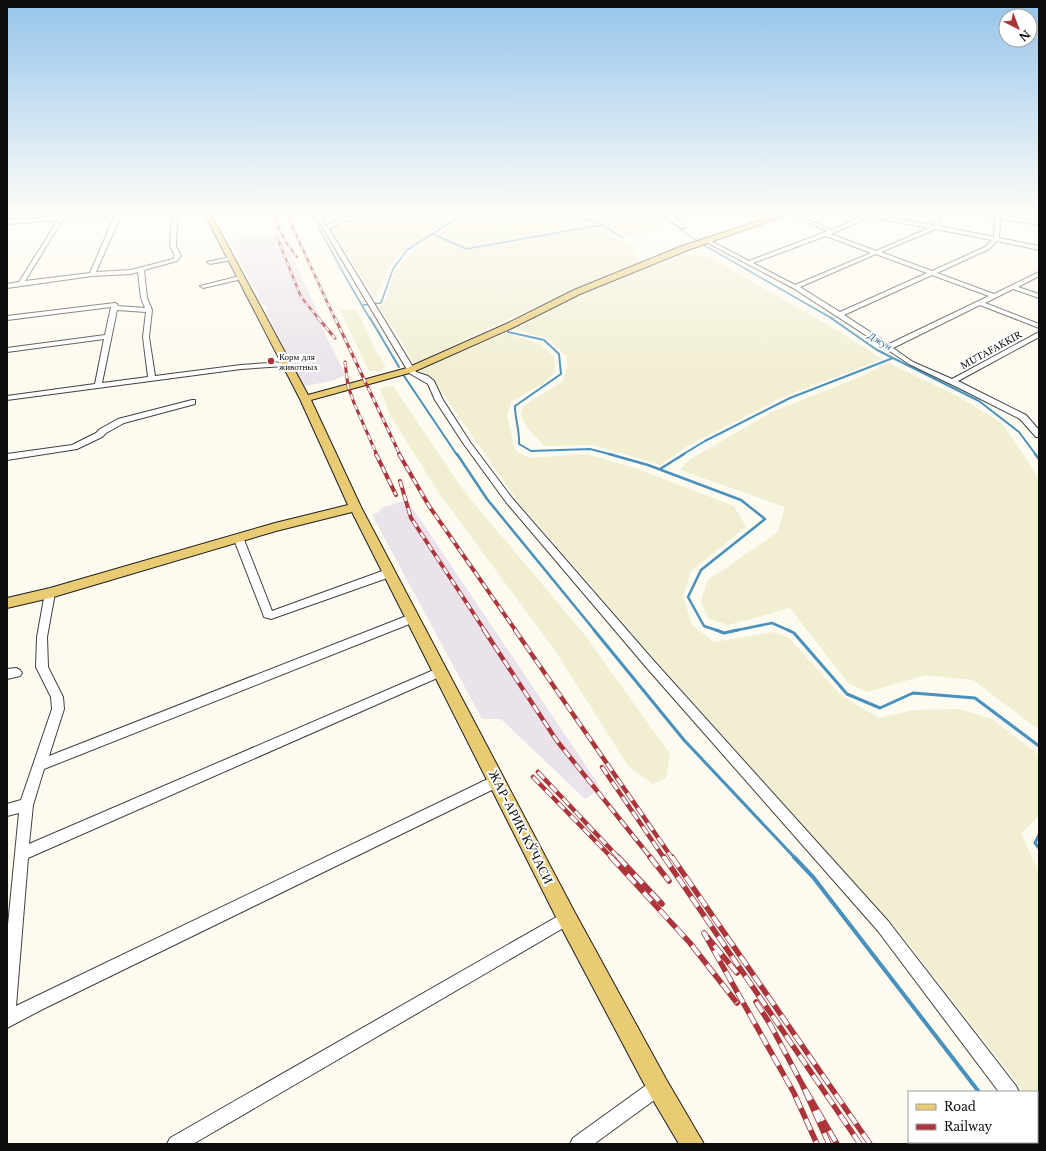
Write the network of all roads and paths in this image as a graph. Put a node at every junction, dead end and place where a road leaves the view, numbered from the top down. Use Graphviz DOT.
graph roads {
  1 [pos="31,267"];
  2 [pos="95,267"];
  3 [pos="152,267"];
  4 [pos="234,267"];
  5 [pos="349,267"];
  6 [pos="641,267"];
  7 [pos="755,267"];
  8 [pos="844,267"];
  9 [pos="916,267"];
  10 [pos="947,267"];
  11 [pos="141,270"];
  12 [pos="934,273"];
  13 [pos="92,274"];
  14 [pos="1039,274"];
  15 [pos="240,278"];
  16 [pos="21,282"];
  17 [pos="7,286"];
  18 [pos="203,286"];
  19 [pos="796,287"];
  20 [pos="1013,287"];
  21 [pos="994,296"];
  22 [pos="1039,296"];
  23 [pos="980,303"];
  24 [pos="114,308"];
  25 [pos="149,310"];
  26 [pos="839,315"];
  27 [pos="7,318"];
  28 [pos="1039,326"];
  29 [pos="1039,334"];
  30 [pos="108,337"];
  31 [pos="887,348"];
  32 [pos="7,350"];
  33 [pos="285,364"];
  34 [pos="410,370"];
  35 [pos="152,378"];
  36 [pos="952,382"];
  37 [pos="98,386"];
  38 [pos="7,398"];
  39 [pos="305,399"];
  40 [pos="192,402"];
  41 [pos="1039,435"];
  42 [pos="7,457"];
  43 [pos="355,507"];
  44 [pos="238,537"];
  45 [pos="389,573"];
  46 [pos="50,593"];
  47 [pos="7,603"];
  48 [pos="413,618"];
  49 [pos="440,672"];
  50 [pos="40,765"];
  51 [pos="497,780"];
  52 [pos="26,806"];
  53 [pos="7,810"];
  54 [pos="22,854"];
  55 [pos="567,918"];
  56 [pos="7,1020"];
  57 [pos="658,1087"];
  58 [pos="1009,1091"];
  59 [pos="176,1144"];
  60 [pos="579,1144"];
  61 [pos="692,1144"];
  1 -- 16 [label="street"];
  2 -- 13 [label="street"];
  3 -- 11 [label="street"];
  4 -- 15 [label="main road, ЖАР-АРИК КЎЧАСИ"];
  5 -- 34 [label="street"];
  6 -- 34 [label="main road"];
  7 -- 19 [label="street"];
  8 -- 19 [label="street"];
  9 -- 12 [label="street"];
  10 -- 12 [label="street"];
  11 -- 13 [label="street"];
  11 -- 25 [label="street"];
  12 -- 21 [label="street"];
  12 -- 26 [label="street"];
  13 -- 16 [label="street"];
  14 -- 20 [label="street"];
  15 -- 18 [label="street"];
  15 -- 33 [label="main road, ЖАР-АРИК КЎЧАСИ"];
  16 -- 17 [label="street"];
  19 -- 26 [label="street"];
  20 -- 21 [label="street"];
  20 -- 22 [label="street"];
  21 -- 23 [label="street"];
  23 -- 28 [label="street"];
  23 -- 31 [label="street"];
  24 -- 25 [label="street"];
  24 -- 27 [label="street"];
  24 -- 30 [label="street"];
  25 -- 35 [label="street"];
  26 -- 31 [label="street"];
  29 -- 36 [label="street, MUTAFAKKIR"];
  30 -- 32 [label="street"];
  30 -- 37 [label="street"];
  31 -- 36 [label="street"];
  33 -- 35 [label="street"];
  33 -- 39 [label="main road, ЖАР-АРИК КЎЧАСИ"];
  34 -- 39 [label="main road"];
  34 -- 58 [label="street"];
  35 -- 37 [label="street"];
  36 -- 41 [label="street"];
  37 -- 38 [label="street"];
  39 -- 43 [label="main road, ЖАР-АРИК КЎЧАСИ"];
  40 -- 42 [label="street"];
  43 -- 44 [label="main road"];
  43 -- 45 [label="main road, ЖАР-АРИК КЎЧАСИ"];
  44 -- 45 [label="street"];
  44 -- 46 [label="main road"];
  45 -- 48 [label="main road, ЖАР-АРИК КЎЧАСИ"];
  46 -- 47 [label="main road"];
  46 -- 50 [label="street"];
  48 -- 49 [label="main road, ЖАР-АРИК КЎЧАСИ"];
  48 -- 50 [label="street"];
  49 -- 51 [label="main road, ЖАР-АРИК КЎЧАСИ"];
  49 -- 54 [label="street"];
  50 -- 52 [label="street"];
  51 -- 55 [label="main road, ЖАР-АРИК КЎЧАСИ"];
  51 -- 56 [label="street"];
  52 -- 53 [label="street"];
  52 -- 54 [label="street"];
  54 -- 56 [label="street"];
  55 -- 57 [label="main road, ЖАР-АРИК КЎЧАСИ"];
  55 -- 59 [label="street"];
  57 -- 60 [label="street"];
  57 -- 61 [label="main road, ЖАР-АРИК КЎЧАСИ"];
}
